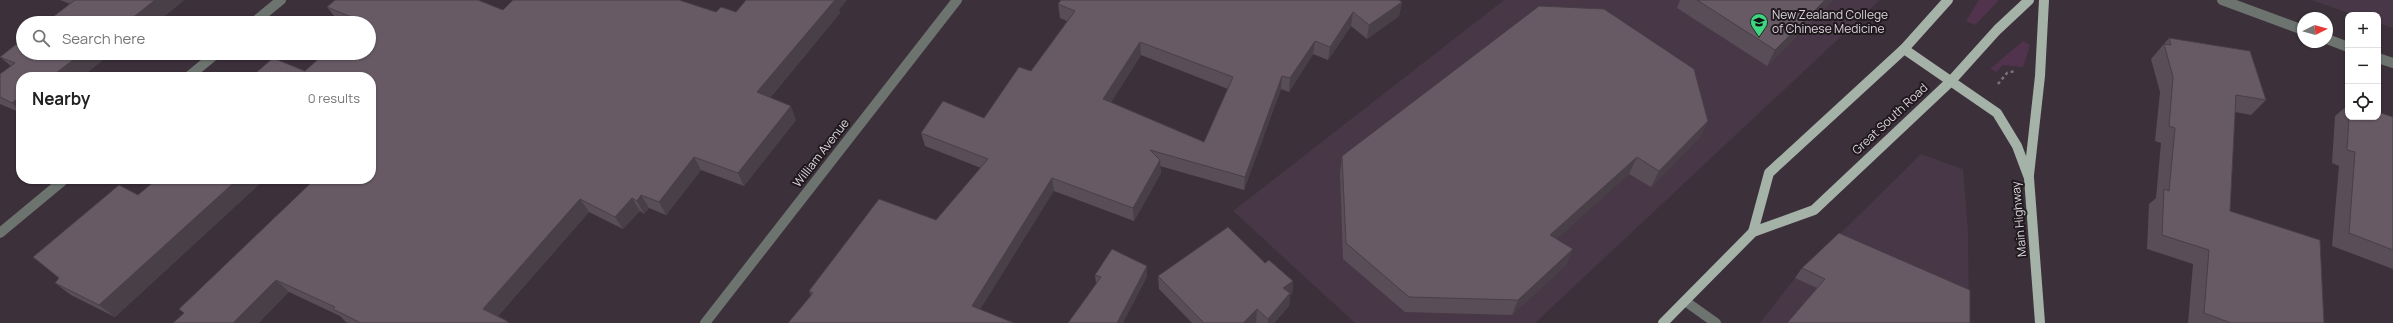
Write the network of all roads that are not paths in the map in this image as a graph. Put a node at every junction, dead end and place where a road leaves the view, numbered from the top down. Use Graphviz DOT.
graph roads {
  1 [pos="281,0"];
  2 [pos="957,0"];
  3 [pos="1948,0"];
  4 [pos="2029,0"];
  5 [pos="2044,0"];
  6 [pos="2222,0"];
  7 [pos="262,16"];
  8 [pos="2297,28"];
  9 [pos="2333,41"];
  10 [pos="2345,46"];
  11 [pos="1904,49"];
  12 [pos="2381,59"];
  13 [pos="209,60"];
  14 [pos="2393,63"];
  15 [pos="194,72"];
  16 [pos="1951,81"];
  17 [pos="2029,178"];
  18 [pos="59,184"];
  19 [pos="1753,232"];
  20 [pos="0,233"];
  21 [pos="1685,301"];
  22 [pos="705,323"];
  23 [pos="1663,323"];
  24 [pos="1716,323"];
  25 [pos="2040,323"];
  1 -- 7 [label="street"];
  2 -- 22 [label="street, William Avenue"];
  3 -- 11 [label="main road, Great South Road"];
  4 -- 16 [label="main road, Great South Road"];
  5 -- 17 [label="main road"];
  6 -- 8 [label="street"];
  9 -- 10 [label="street"];
  11 -- 16 [label="main road, Main Highway"];
  11 -- 19 [label="main road, Great South Road"];
  12 -- 14 [label="street"];
  13 -- 15 [label="street"];
  16 -- 17 [label="main road, Main Highway"];
  16 -- 19 [label="main road, Great South Road"];
  17 -- 25 [label="main road, Main Highway"];
  18 -- 20 [label="street"];
  19 -- 21 [label="main road, Great South Road"];
  21 -- 23 [label="main road, Great South Road"];
  21 -- 24 [label="street"];
}
